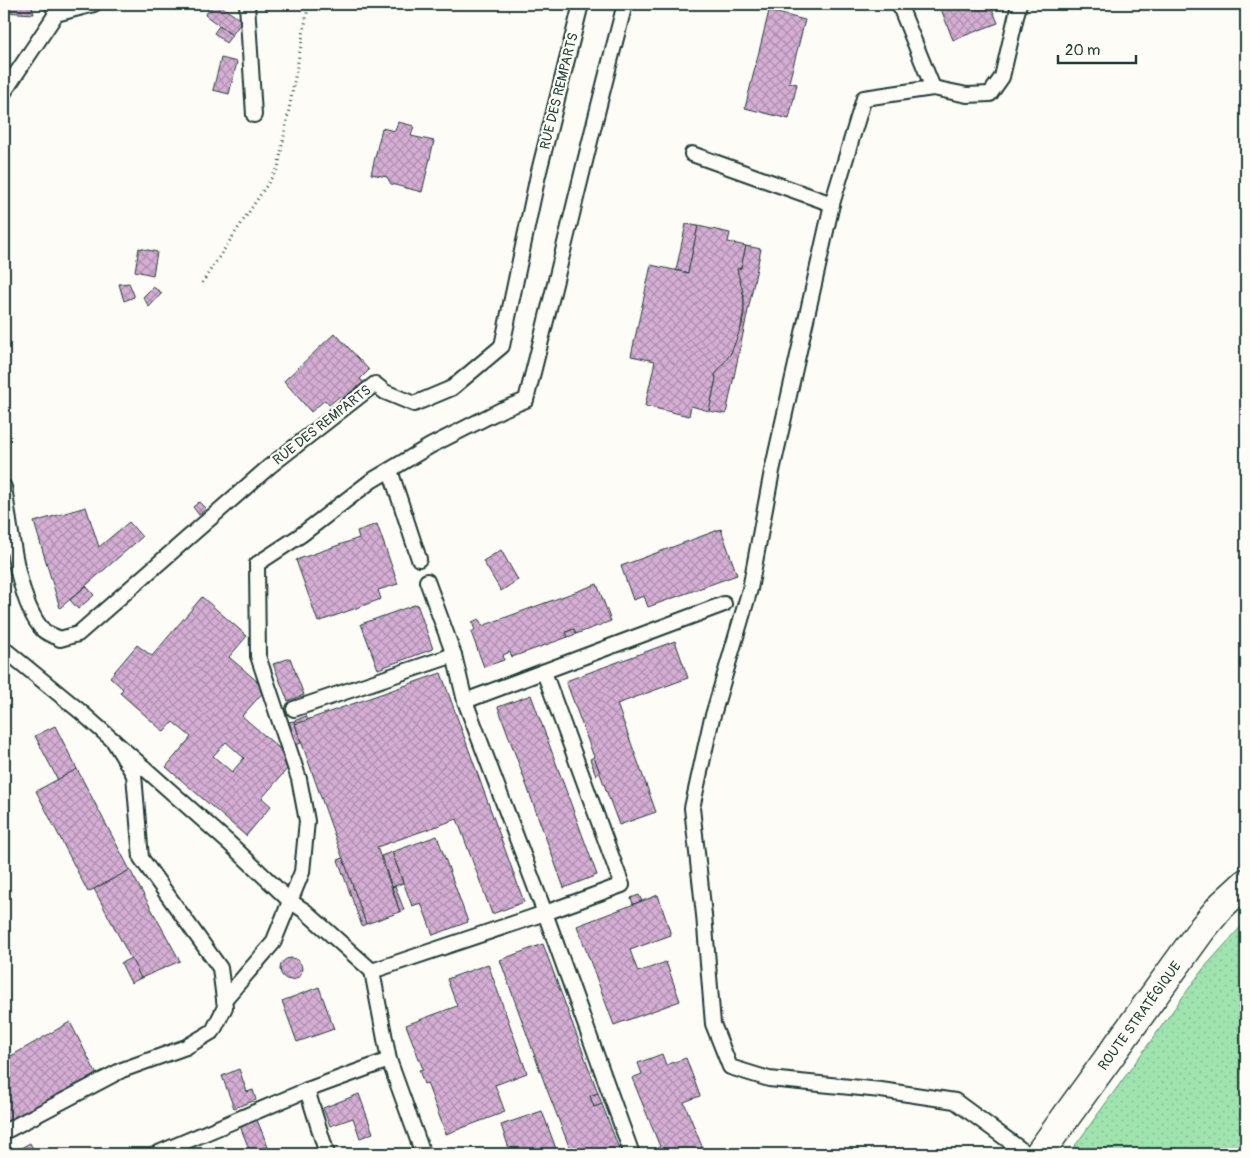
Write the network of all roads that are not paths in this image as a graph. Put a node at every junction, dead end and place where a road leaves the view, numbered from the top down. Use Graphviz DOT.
graph roads {
  1 [pos="94,4"];
  2 [pos="247,4"];
  3 [pos="581,4"];
  4 [pos="625,4"];
  5 [pos="899,4"];
  6 [pos="1019,4"];
  7 [pos="54,9"];
  8 [pos="933,88"];
  9 [pos="4,92"];
  10 [pos="254,115"];
  11 [pos="692,154"];
  12 [pos="832,204"];
  13 [pos="390,470"];
  14 [pos="4,487"];
  15 [pos="419,559"];
  16 [pos="427,581"];
  17 [pos="724,604"];
  18 [pos="4,649"];
  19 [pos="454,655"];
  20 [pos="544,672"];
  21 [pos="465,701"];
  22 [pos="294,709"];
  23 [pos="114,740"];
  24 [pos="1246,883"];
  25 [pos="290,900"];
  26 [pos="545,913"];
  27 [pos="372,971"];
  28 [pos="224,1000"];
  29 [pos="390,1060"];
  30 [pos="308,1090"];
  31 [pos="4,1132"];
  32 [pos="156,1154"];
  33 [pos="327,1154"];
  34 [pos="423,1154"];
  35 [pos="632,1154"];
  36 [pos="1027,1154"];
  37 [pos="1039,1154"];
  1 -- 7 [label="lane"];
  2 -- 10 [label="lane"];
  3 -- 14 [label="lane, RUE DES REMPARTS"];
  4 -- 13 [label="lane"];
  5 -- 8 [label="lane"];
  6 -- 8 [label="lane"];
  7 -- 9 [label="lane"];
  8 -- 12 [label="lane"];
  11 -- 12 [label="lane"];
  12 -- 36 [label="lane"];
  13 -- 15 [label="lane"];
  13 -- 25 [label="lane"];
  16 -- 19 [label="lane"];
  17 -- 20 [label="lane"];
  18 -- 23 [label="lane"];
  19 -- 21 [label="lane"];
  19 -- 22 [label="lane"];
  20 -- 21 [label="lane"];
  20 -- 26 [label="lane"];
  21 -- 26 [label="lane"];
  23 -- 25 [label="lane"];
  23 -- 28 [label="lane"];
  24 -- 37 [label="street, ROUTE STRATÉGIQUE"];
  25 -- 27 [label="lane"];
  25 -- 28 [label="lane"];
  26 -- 27 [label="lane"];
  26 -- 35 [label="lane"];
  27 -- 29 [label="lane"];
  28 -- 31 [label="lane"];
  29 -- 30 [label="lane"];
  29 -- 34 [label="lane"];
  30 -- 32 [label="lane"];
  30 -- 33 [label="lane"];
}
